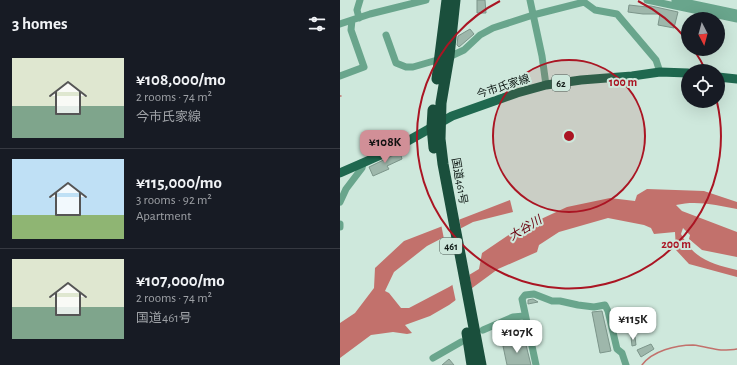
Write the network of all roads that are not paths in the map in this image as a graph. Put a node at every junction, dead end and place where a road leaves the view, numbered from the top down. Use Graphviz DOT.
graph roads {
  1 [pos="360,0"];
  2 [pos="426,0"];
  3 [pos="447,0"];
  4 [pos="455,0"];
  5 [pos="530,0"];
  6 [pos="647,0"];
  7 [pos="675,0"];
  8 [pos="737,14"];
  9 [pos="533,15"];
  10 [pos="355,19"];
  11 [pos="737,19"];
  12 [pos="340,24"];
  13 [pos="386,35"];
  14 [pos="444,57"];
  15 [pos="660,72"];
  16 [pos="681,73"];
  17 [pos="340,76"];
  18 [pos="725,78"];
  19 [pos="737,79"];
  20 [pos="546,85"];
  21 [pos="436,124"];
  22 [pos="363,164"];
  23 [pos="340,173"];
  24 [pos="340,202"];
  25 [pos="524,316"];
  26 [pos="469,322"];
  27 [pos="486,328"];
  28 [pos="461,342"];
  29 [pos="433,358"];
  30 [pos="472,365"];
  31 [pos="481,365"];
  32 [pos="536,365"];
  33 [pos="626,365"];
  1 -- 10 [label="street"];
  2 -- 10 [label="street"];
  3 -- 14 [label="highway, 国道461号 / 461"];
  4 -- 14 [label="highway, 国道461号 / 461"];
  5 -- 9 [label="street"];
  6 -- 11 [label="street"];
  7 -- 8 [label="street"];
  9 -- 14 [label="street"];
  9 -- 15 [label="street"];
  9 -- 20 [label="street"];
  10 -- 12 [label="street"];
  10 -- 17 [label="street"];
  13 -- 14 [label="street"];
  14 -- 21 [label="highway, 国道461号 / 461"];
  15 -- 16 [label="main road, 今市氏家線 / 62"];
  15 -- 20 [label="main road, 今市氏家線 / 62"];
  18 -- 19 [label="main road"];
  20 -- 21 [label="main road, 今市氏家線 / 62"];
  21 -- 22 [label="main road, 今市氏家線 / 62"];
  21 -- 26 [label="highway, 国道461号 / 461"];
  22 -- 23 [label="main road, 今市氏家線 / 62"];
  22 -- 24 [label="street"];
  25 -- 27 [label="street"];
  25 -- 32 [label="street"];
  25 -- 33 [label="street"];
  26 -- 30 [label="highway, 国道461号 / 461"];
  26 -- 31 [label="highway, 国道461号 / 461"];
  28 -- 29 [label="street"];
}
